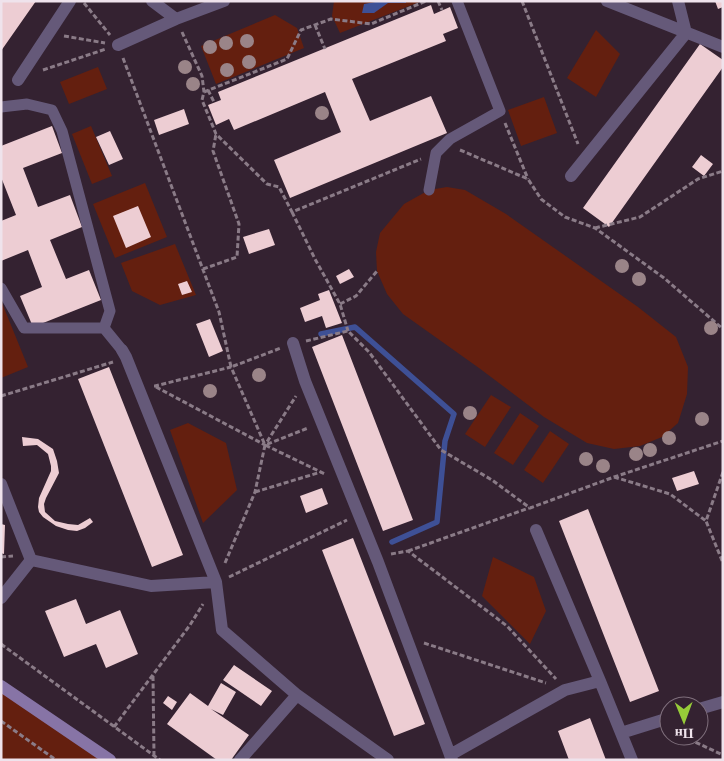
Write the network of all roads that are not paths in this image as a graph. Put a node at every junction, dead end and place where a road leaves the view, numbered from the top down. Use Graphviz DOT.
graph roads {
  1 [pos="70,1"];
  2 [pos="152,1"];
  3 [pos="224,1"];
  4 [pos="457,1"];
  5 [pos="607,1"];
  6 [pos="678,1"];
  7 [pos="211,4"];
  8 [pos="176,19"];
  9 [pos="686,33"];
  10 [pos="118,45"];
  11 [pos="723,48"];
  12 [pos="18,80"];
  13 [pos="1,106"];
  14 [pos="571,176"];
  15 [pos="429,190"];
  16 [pos="1,288"];
  17 [pos="104,328"];
  18 [pos="293,344"];
  19 [pos="122,350"];
  20 [pos="1,484"];
  21 [pos="536,530"];
  22 [pos="31,560"];
  23 [pos="216,582"];
  24 [pos="1,598"];
  25 [pos="600,681"];
  26 [pos="1,686"];
  27 [pos="297,695"];
  28 [pos="723,702"];
  29 [pos="709,706"];
  30 [pos="659,721"];
  31 [pos="621,733"];
  32 [pos="451,758"];
  33 [pos="110,760"];
  34 [pos="240,760"];
  35 [pos="388,760"];
  36 [pos="632,760"];
  1 -- 12 [label="street"];
  2 -- 8 [label="street"];
  3 -- 7 [label="street"];
  4 -- 15 [label="lane"];
  5 -- 9 [label="street"];
  6 -- 9 [label="street"];
  7 -- 8 [label="street"];
  8 -- 10 [label="street"];
  9 -- 11 [label="street"];
  9 -- 14 [label="street"];
  13 -- 17 [label="lane"];
  16 -- 17 [label="lane"];
  17 -- 19 [label="lane"];
  18 -- 32 [label="street"];
  19 -- 23 [label="street"];
  20 -- 22 [label="street"];
  21 -- 25 [label="street"];
  22 -- 23 [label="street"];
  22 -- 24 [label="street"];
  23 -- 27 [label="street"];
  25 -- 31 [label="street"];
  25 -- 32 [label="street"];
  26 -- 33 [label="street"];
  27 -- 34 [label="street"];
  27 -- 35 [label="street"];
  28 -- 29 [label="street"];
  30 -- 31 [label="street"];
  31 -- 36 [label="street"];
}
